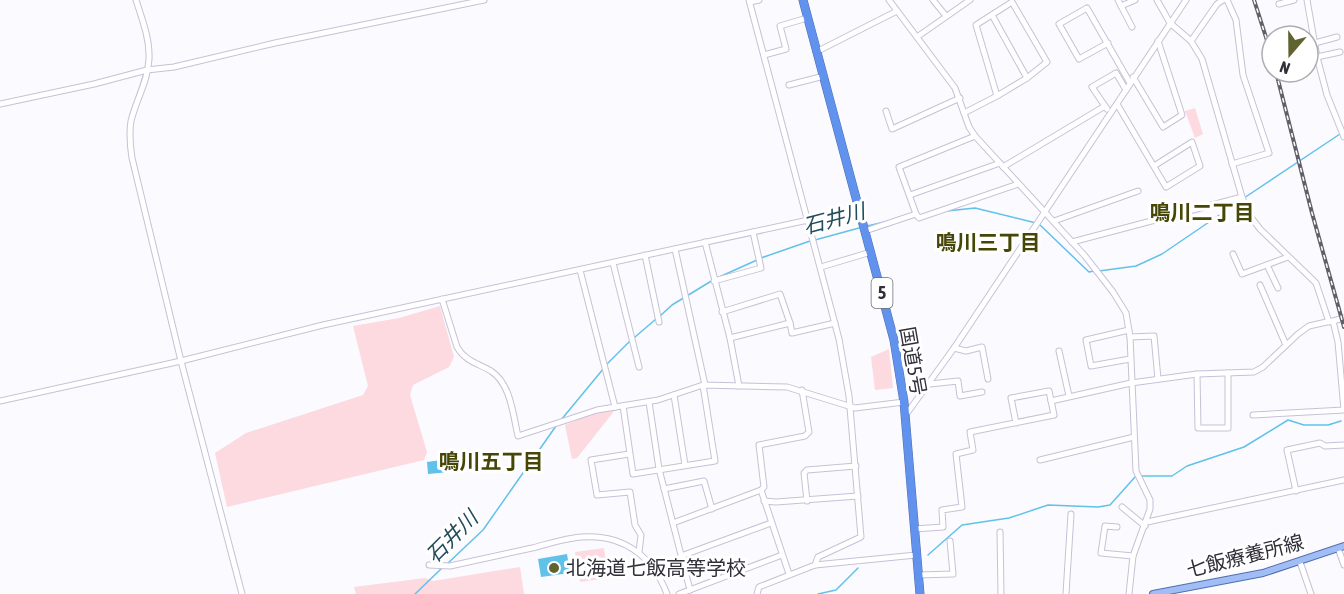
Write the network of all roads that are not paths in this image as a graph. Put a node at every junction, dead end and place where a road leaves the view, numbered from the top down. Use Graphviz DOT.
graph roads {
  1 [pos="136,0"];
  2 [pos="484,0"];
  3 [pos="759,0"];
  4 [pos="802,0"];
  5 [pos="889,0"];
  6 [pos="933,0"];
  7 [pos="970,0"];
  8 [pos="1118,0"];
  9 [pos="1135,0"];
  10 [pos="1157,0"];
  11 [pos="1186,0"];
  12 [pos="1225,0"];
  13 [pos="1294,0"];
  14 [pos="1307,0"];
  15 [pos="749,1"];
  16 [pos="1278,4"];
  17 [pos="1121,6"];
  18 [pos="897,11"];
  19 [pos="992,15"];
  20 [pos="946,16"];
  21 [pos="807,18"];
  22 [pos="1170,23"];
  23 [pos="1311,24"];
  24 [pos="1132,27"];
  25 [pos="917,37"];
  26 [pos="1337,37"];
  27 [pos="1158,41"];
  28 [pos="1191,41"];
  29 [pos="1320,42"];
  30 [pos="1108,43"];
  31 [pos="816,52"];
  32 [pos="1340,52"];
  33 [pos="764,55"];
  34 [pos="1320,56"];
  35 [pos="1320,68"];
  36 [pos="147,70"];
  37 [pos="824,76"];
  38 [pos="1027,78"];
  39 [pos="1132,80"];
  40 [pos="789,85"];
  41 [pos="1126,90"];
  42 [pos="997,96"];
  43 [pos="960,98"];
  44 [pos="0,104"];
  45 [pos="1117,104"];
  46 [pos="1105,106"];
  47 [pos="886,111"];
  48 [pos="964,113"];
  49 [pos="1111,113"];
  50 [pos="975,136"];
  51 [pos="1344,137"];
  52 [pos="1232,164"];
  53 [pos="1001,165"];
  54 [pos="1154,166"];
  55 [pos="1018,184"];
  56 [pos="1138,191"];
  57 [pos="910,195"];
  58 [pos="1242,197"];
  59 [pos="859,209"];
  60 [pos="1046,212"];
  61 [pos="916,214"];
  62 [pos="807,220"];
  63 [pos="1054,221"];
  64 [pos="865,231"];
  65 [pos="753,232"];
  66 [pos="705,242"];
  67 [pos="1072,242"];
  68 [pos="675,249"];
  69 [pos="871,252"];
  70 [pos="1233,254"];
  71 [pos="645,255"];
  72 [pos="1288,257"];
  73 [pos="613,262"];
  74 [pos="1267,265"];
  75 [pos="821,267"];
  76 [pos="580,270"];
  77 [pos="714,281"];
  78 [pos="1260,285"];
  79 [pos="1278,288"];
  80 [pos="442,299"];
  81 [pos="722,312"];
  82 [pos="1344,318"];
  83 [pos="1331,321"];
  84 [pos="659,322"];
  85 [pos="835,322"];
  86 [pos="790,323"];
  87 [pos="1130,334"];
  88 [pos="730,338"];
  89 [pos="1286,345"];
  90 [pos="954,348"];
  91 [pos="1059,351"];
  92 [pos="1130,359"];
  93 [pos="182,361"];
  94 [pos="639,367"];
  95 [pos="1228,373"];
  96 [pos="1197,374"];
  97 [pos="987,379"];
  98 [pos="1158,379"];
  99 [pos="1131,383"];
  100 [pos="930,384"];
  101 [pos="704,385"];
  102 [pos="739,386"];
  103 [pos="802,390"];
  104 [pos="982,392"];
  105 [pos="674,394"];
  106 [pos="1069,396"];
  107 [pos="0,401"];
  108 [pos="1051,401"];
  109 [pos="649,402"];
  110 [pos="904,402"];
  111 [pos="623,406"];
  112 [pos="615,407"];
  113 [pos="850,407"];
  114 [pos="1344,410"];
  115 [pos="1253,415"];
  116 [pos="905,417"];
  117 [pos="1016,423"];
  118 [pos="1134,437"];
  119 [pos="1344,445"];
  120 [pos="629,454"];
  121 [pos="1040,460"];
  122 [pos="685,465"];
  123 [pos="856,466"];
  124 [pos="659,469"];
  125 [pos="1344,480"];
  126 [pos="664,489"];
  127 [pos="761,490"];
  128 [pos="1296,491"];
  129 [pos="858,496"];
  130 [pos="764,501"];
  131 [pos="807,501"];
  132 [pos="1122,507"];
  133 [pos="712,508"];
  134 [pos="1071,513"];
  135 [pos="673,523"];
  136 [pos="771,523"];
  137 [pos="1146,524"];
  138 [pos="1117,527"];
  139 [pos="914,529"];
  140 [pos="1000,532"];
  141 [pos="951,541"];
  142 [pos="1341,547"];
  143 [pos="639,552"];
  144 [pos="783,555"];
  145 [pos="916,555"];
  146 [pos="681,556"];
  147 [pos="1133,556"];
  148 [pos="1300,562"];
  149 [pos="429,565"];
  150 [pos="815,565"];
  151 [pos="1344,565"];
  152 [pos="789,574"];
  153 [pos="918,575"];
  154 [pos="690,590"];
  155 [pos="242,594"];
  156 [pos="667,594"];
  157 [pos="679,594"];
  158 [pos="757,594"];
  159 [pos="920,594"];
  160 [pos="1001,594"];
  161 [pos="1066,594"];
  162 [pos="1129,594"];
  163 [pos="1153,594"];
  164 [pos="1311,594"];
  1 -- 36 [label="street"];
  2 -- 36 [label="street"];
  3 -- 15 [label="street"];
  4 -- 21 [label="highway, 国道5号 / 5"];
  5 -- 18 [label="street"];
  6 -- 20 [label="street"];
  7 -- 20 [label="street"];
  8 -- 17 [label="street"];
  9 -- 17 [label="street"];
  10 -- 22 [label="street"];
  11 -- 22 [label="street"];
  12 -- 28 [label="street"];
  12 -- 52 [label="street"];
  13 -- 16 [label="street"];
  14 -- 23 [label="street"];
  15 -- 33 [label="street"];
  17 -- 24 [label="street"];
  18 -- 25 [label="street"];
  18 -- 31 [label="street"];
  19 -- 38 [label="street"];
  19 -- 38 [label="street"];
  19 -- 42 [label="street"];
  20 -- 25 [label="street"];
  21 -- 31 [label="highway, 国道5号 / 5"];
  21 -- 33 [label="street"];
  22 -- 27 [label="street"];
  22 -- 28 [label="street"];
  25 -- 43 [label="street"];
  26 -- 29 [label="street"];
  27 -- 39 [label="street"];
  27 -- 39 [label="street"];
  28 -- 52 [label="street"];
  30 -- 30 [label="street"];
  30 -- 39 [label="street"];
  31 -- 37 [label="highway, 国道5号 / 5"];
  32 -- 34 [label="street"];
  33 -- 62 [label="street"];
  35 -- 51 [label="street"];
  36 -- 44 [label="street"];
  36 -- 93 [label="street"];
  37 -- 40 [label="street"];
  37 -- 59 [label="highway, 国道5号 / 5"];
  38 -- 42 [label="street"];
  39 -- 41 [label="street"];
  41 -- 45 [label="street"];
  41 -- 46 [label="street"];
  42 -- 48 [label="street"];
  43 -- 47 [label="street"];
  43 -- 48 [label="street"];
  45 -- 49 [label="street"];
  45 -- 54 [label="street"];
  46 -- 49 [label="street"];
  46 -- 53 [label="street"];
  48 -- 50 [label="street"];
  49 -- 60 [label="street"];
  50 -- 53 [label="street"];
  50 -- 57 [label="street"];
  52 -- 58 [label="street"];
  53 -- 55 [label="street"];
  53 -- 57 [label="street"];
  54 -- 54 [label="street"];
  55 -- 60 [label="street"];
  55 -- 61 [label="street"];
  56 -- 63 [label="street"];
  57 -- 61 [label="street"];
  58 -- 67 [label="street"];
  58 -- 72 [label="street"];
  59 -- 62 [label="street"];
  59 -- 64 [label="highway, 国道5号 / 5"];
  60 -- 63 [label="street"];
  60 -- 90 [label="street"];
  61 -- 64 [label="street"];
  62 -- 65 [label="street"];
  62 -- 75 [label="street"];
  63 -- 67 [label="street"];
  64 -- 69 [label="highway, 国道5号 / 5"];
  65 -- 66 [label="street"];
  65 -- 77 [label="street"];
  66 -- 68 [label="street"];
  66 -- 77 [label="street"];
  67 -- 87 [label="street"];
  68 -- 71 [label="street"];
  68 -- 101 [label="street"];
  69 -- 75 [label="street"];
  69 -- 110 [label="highway, 国道5号 / 5"];
  70 -- 74 [label="street"];
  71 -- 73 [label="street"];
  71 -- 84 [label="street"];
  72 -- 74 [label="street"];
  72 -- 83 [label="street"];
  73 -- 76 [label="street"];
  73 -- 94 [label="street"];
  74 -- 79 [label="street"];
  75 -- 85 [label="street"];
  76 -- 80 [label="street"];
  76 -- 112 [label="street"];
  77 -- 81 [label="street"];
  78 -- 89 [label="street"];
  80 -- 93 [label="street"];
  80 -- 112 [label="street"];
  81 -- 86 [label="street"];
  81 -- 88 [label="street"];
  82 -- 83 [label="street"];
  83 -- 89 [label="street"];
  83 -- 114 [label="street"];
  85 -- 86 [label="street"];
  85 -- 113 [label="street"];
  86 -- 88 [label="street"];
  87 -- 92 [label="street"];
  87 -- 92 [label="street"];
  87 -- 98 [label="street"];
  88 -- 102 [label="street"];
  89 -- 95 [label="street"];
  90 -- 97 [label="street"];
  90 -- 100 [label="street"];
  91 -- 106 [label="street"];
  92 -- 99 [label="street"];
  93 -- 107 [label="street"];
  93 -- 155 [label="street"];
  95 -- 96 [label="street"];
  95 -- 96 [label="street"];
  96 -- 98 [label="street"];
  98 -- 99 [label="street"];
  99 -- 106 [label="street"];
  99 -- 118 [label="street"];
  100 -- 104 [label="street"];
  100 -- 116 [label="street"];
  101 -- 102 [label="street"];
  101 -- 105 [label="street"];
  101 -- 122 [label="street"];
  102 -- 103 [label="street"];
  103 -- 113 [label="street"];
  103 -- 127 [label="street"];
  105 -- 109 [label="street"];
  105 -- 122 [label="street"];
  106 -- 108 [label="street"];
  108 -- 117 [label="street"];
  108 -- 117 [label="street"];
  109 -- 111 [label="street"];
  109 -- 124 [label="street"];
  110 -- 113 [label="street"];
  110 -- 116 [label="highway, 国道5号 / 5"];
  111 -- 112 [label="street"];
  111 -- 120 [label="street"];
  113 -- 123 [label="street"];
  114 -- 115 [label="street"];
  116 -- 139 [label="highway, 国道5号 / 5"];
  117 -- 139 [label="street"];
  118 -- 121 [label="street"];
  118 -- 137 [label="street"];
  119 -- 128 [label="street"];
  120 -- 124 [label="street"];
  120 -- 143 [label="street"];
  122 -- 124 [label="street"];
  123 -- 129 [label="street"];
  123 -- 131 [label="street"];
  124 -- 126 [label="street"];
  125 -- 128 [label="street"];
  126 -- 133 [label="street"];
  126 -- 135 [label="street"];
  127 -- 130 [label="street"];
  127 -- 133 [label="street"];
  128 -- 137 [label="street"];
  129 -- 131 [label="street"];
  129 -- 150 [label="street"];
  130 -- 131 [label="street"];
  130 -- 136 [label="street"];
  132 -- 137 [label="street"];
  133 -- 135 [label="street"];
  134 -- 161 [label="street"];
  135 -- 146 [label="street"];
  136 -- 144 [label="street"];
  136 -- 146 [label="street"];
  137 -- 147 [label="street"];
  138 -- 147 [label="street"];
  139 -- 145 [label="highway, 国道5号 / 5"];
  140 -- 160 [label="street"];
  141 -- 153 [label="street"];
  142 -- 148 [label="main road, 七飯療養所線"];
  142 -- 151 [label="street"];
  143 -- 149 [label="street"];
  143 -- 156 [label="street"];
  144 -- 152 [label="street"];
  144 -- 154 [label="street"];
  145 -- 150 [label="street"];
  145 -- 153 [label="highway, 国道5号 / 5"];
  146 -- 154 [label="street"];
  147 -- 162 [label="street"];
  148 -- 163 [label="main road, 七飯療養所線"];
  148 -- 164 [label="street"];
  150 -- 152 [label="street"];
  152 -- 158 [label="street"];
  153 -- 159 [label="highway, 国道5号 / 5"];
  154 -- 157 [label="street"];
}
